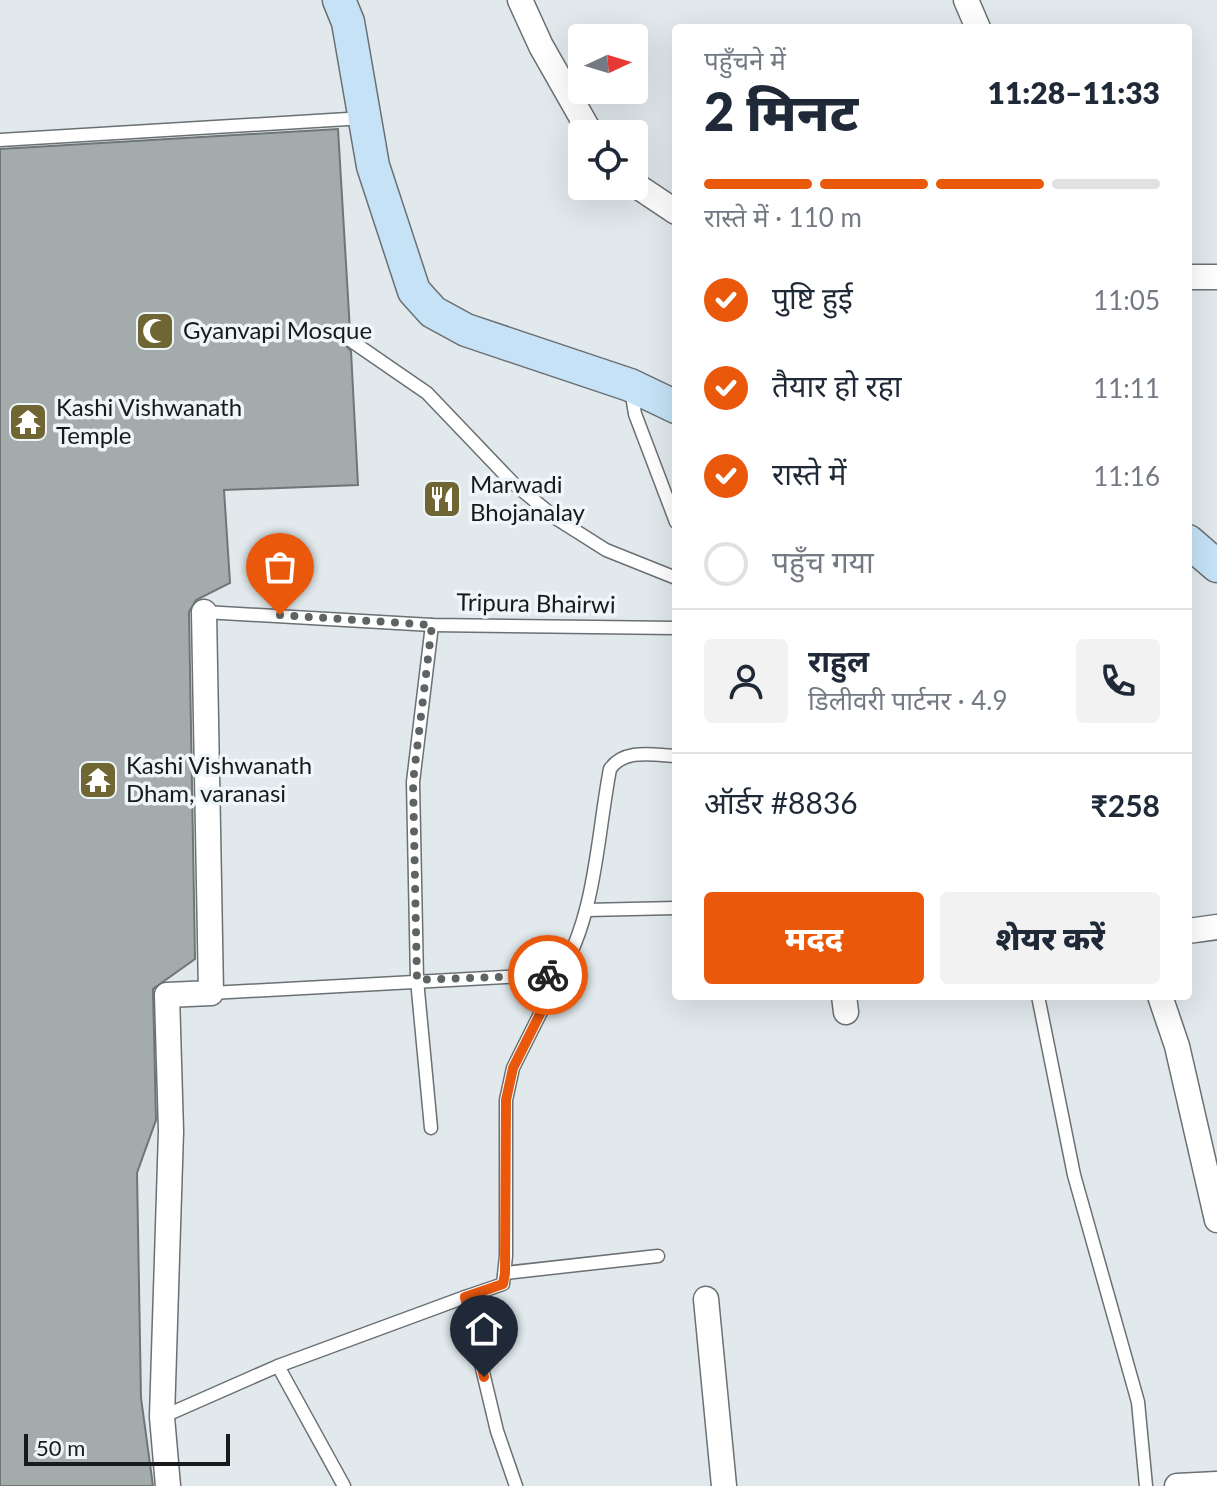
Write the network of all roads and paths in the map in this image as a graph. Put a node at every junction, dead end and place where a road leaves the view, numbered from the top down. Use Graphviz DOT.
graph roads {
  1 [pos="339,0"];
  2 [pos="520,0"];
  3 [pos="966,0"];
  4 [pos="976,24"];
  5 [pos="364,118"];
  6 [pos="583,120"];
  7 [pos="0,140"];
  8 [pos="648,193"];
  9 [pos="672,209"];
  10 [pos="1192,277"];
  11 [pos="1217,277"];
  12 [pos="350,340"];
  13 [pos="630,385"];
  14 [pos="672,405"];
  15 [pos="672,511"];
  16 [pos="1192,544"];
  17 [pos="1217,566"];
  18 [pos="672,576"];
  19 [pos="204,612"];
  20 [pos="432,625"];
  21 [pos="672,628"];
  22 [pos="672,756"];
  23 [pos="672,908"];
  24 [pos="586,910"];
  25 [pos="1217,927"];
  26 [pos="1192,930"];
  27 [pos="560,974"];
  28 [pos="417,980"];
  29 [pos="211,993"];
  30 [pos="1039,1000"];
  31 [pos="1161,1000"];
  32 [pos="431,1128"];
  33 [pos="1217,1220"];
  34 [pos="658,1256"];
  35 [pos="505,1273"];
  36 [pos="465,1297"];
  37 [pos="706,1299"];
  38 [pos="278,1366"];
  39 [pos="162,1417"];
  40 [pos="1217,1484"];
  41 [pos="168,1486"];
  42 [pos="344,1486"];
  43 [pos="516,1486"];
  44 [pos="724,1486"];
  45 [pos="1146,1486"];
  46 [pos="1177,1486"];
  1 -- 5 [label="street"];
  2 -- 6 [label="street"];
  3 -- 4 [label="street"];
  5 -- 7 [label="lane"];
  5 -- 13 [label="street"];
  8 -- 9 [label="street"];
  10 -- 11 [label="street"];
  12 -- 18 [label="lane"];
  13 -- 14 [label="street"];
  13 -- 15 [label="lane"];
  16 -- 17 [label="street"];
  19 -- 20 [label="lane, Tripura Bhairwi"];
  19 -- 29 [label="street"];
  20 -- 21 [label="lane, Tripura Bhairwi"];
  20 -- 28 [label="lane"];
  22 -- 24 [label="lane"];
  23 -- 24 [label="lane"];
  24 -- 27 [label="lane"];
  25 -- 26 [label="street"];
  27 -- 28 [label="lane"];
  27 -- 35 [label="lane"];
  28 -- 29 [label="lane"];
  28 -- 32 [label="lane"];
  29 -- 39 [label="street"];
  30 -- 45 [label="lane"];
  31 -- 33 [label="street"];
  34 -- 35 [label="lane"];
  35 -- 36 [label="lane"];
  36 -- 38 [label="lane"];
  36 -- 43 [label="lane"];
  37 -- 44 [label="street"];
  38 -- 39 [label="lane"];
  38 -- 42 [label="lane"];
  39 -- 41 [label="street"];
  40 -- 46 [label="street"];
}
